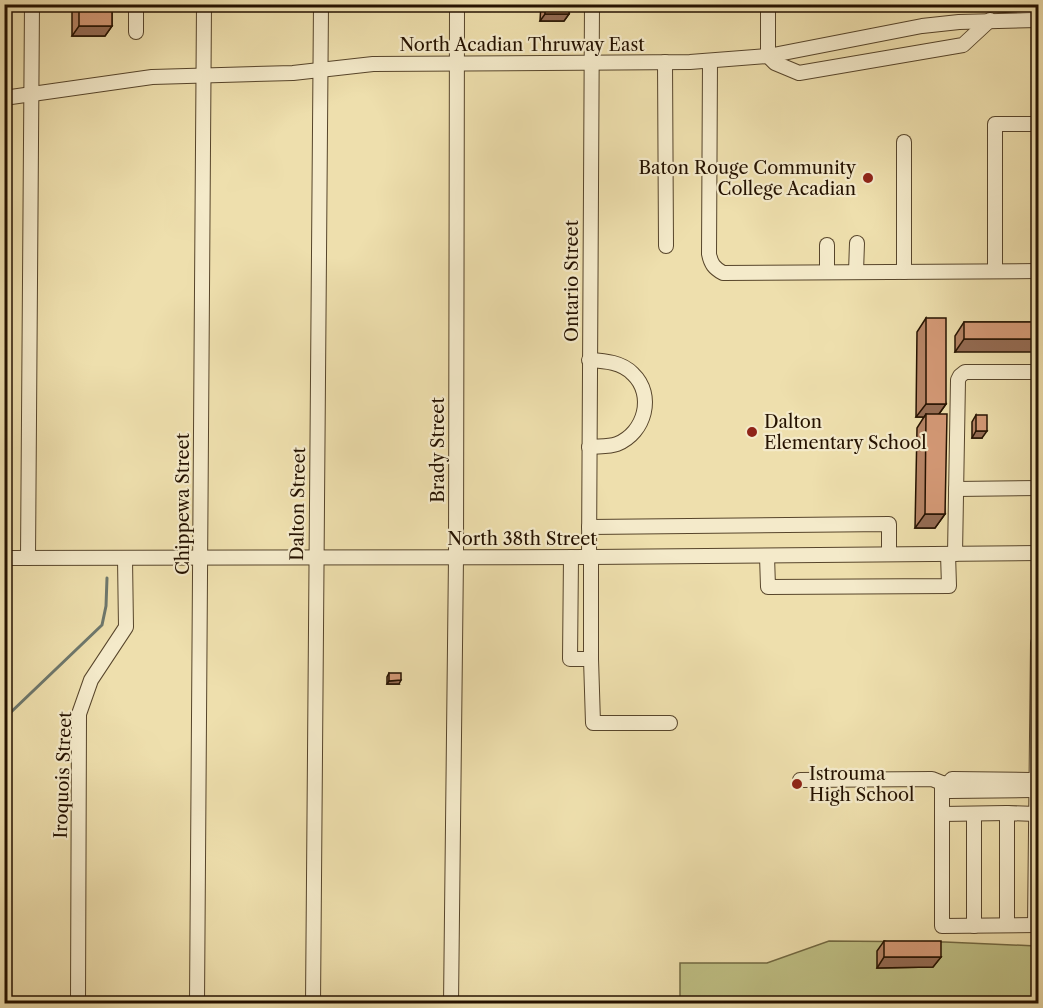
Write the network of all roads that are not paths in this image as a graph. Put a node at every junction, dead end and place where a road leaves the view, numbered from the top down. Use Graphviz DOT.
graph roads {
  1 [pos="32,4"];
  2 [pos="136,4"];
  3 [pos="204,4"];
  4 [pos="321,4"];
  5 [pos="458,4"];
  6 [pos="592,4"];
  7 [pos="768,4"];
  8 [pos="989,4"];
  9 [pos="1038,7"];
  10 [pos="990,20"];
  11 [pos="1038,20"];
  12 [pos="136,32"];
  13 [pos="768,56"];
  14 [pos="710,61"];
  15 [pos="457,62"];
  16 [pos="591,62"];
  17 [pos="665,62"];
  18 [pos="321,69"];
  19 [pos="203,75"];
  20 [pos="32,94"];
  21 [pos="4,98"];
  22 [pos="1038,124"];
  23 [pos="904,142"];
  24 [pos="856,243"];
  25 [pos="827,245"];
  26 [pos="666,246"];
  27 [pos="995,271"];
  28 [pos="1038,271"];
  29 [pos="827,272"];
  30 [pos="856,272"];
  31 [pos="904,272"];
  32 [pos="590,360"];
  33 [pos="1038,372"];
  34 [pos="589,447"];
  35 [pos="1038,488"];
  36 [pos="956,489"];
  37 [pos="589,527"];
  38 [pos="1038,553"];
  39 [pos="889,554"];
  40 [pos="952,554"];
  41 [pos="767,556"];
  42 [pos="456,557"];
  43 [pos="571,557"];
  44 [pos="590,557"];
  45 [pos="4,558"];
  46 [pos="28,558"];
  47 [pos="201,558"];
  48 [pos="316,558"];
  49 [pos="125,559"];
  50 [pos="1038,644"];
  51 [pos="591,659"];
  52 [pos="670,723"];
  53 [pos="800,780"];
  54 [pos="944,784"];
  55 [pos="1037,785"];
  56 [pos="974,813"];
  57 [pos="1007,813"];
  58 [pos="942,814"];
  59 [pos="1036,814"];
  60 [pos="1006,925"];
  61 [pos="1037,925"];
  62 [pos="974,926"];
  63 [pos="78,1004"];
  64 [pos="196,1004"];
  65 [pos="313,1004"];
  66 [pos="451,1004"];
  1 -- 20 [label="street"];
  2 -- 12 [label="street"];
  3 -- 19 [label="street, Chippewa Street"];
  4 -- 18 [label="street, Dalton Street"];
  5 -- 15 [label="street, Brady Street"];
  6 -- 16 [label="street, Ontario Street"];
  7 -- 13 [label="street"];
  8 -- 9 [label="street"];
  10 -- 11 [label="street, North Acadian Thruway East"];
  10 -- 13 [label="street, North Acadian Thruway East"];
  10 -- 13 [label="street"];
  13 -- 14 [label="street, North Acadian Thruway East"];
  14 -- 17 [label="street, North Acadian Thruway East"];
  14 -- 29 [label="street"];
  15 -- 16 [label="street, North Acadian Thruway East"];
  15 -- 18 [label="street, North Acadian Thruway East"];
  15 -- 42 [label="street, Brady Street"];
  16 -- 17 [label="street, North Acadian Thruway East"];
  16 -- 32 [label="street, Ontario Street"];
  17 -- 26 [label="street"];
  18 -- 19 [label="street, North Acadian Thruway East"];
  18 -- 48 [label="street, Dalton Street"];
  19 -- 20 [label="street, North Acadian Thruway East"];
  19 -- 47 [label="street, Chippewa Street"];
  20 -- 21 [label="street, North Acadian Thruway East"];
  20 -- 46 [label="street"];
  22 -- 27 [label="street"];
  23 -- 31 [label="street"];
  24 -- 30 [label="street"];
  25 -- 29 [label="street"];
  27 -- 28 [label="street"];
  27 -- 31 [label="street"];
  29 -- 30 [label="street"];
  30 -- 31 [label="street"];
  32 -- 34 [label="street, Ontario Street"];
  32 -- 34 [label="street"];
  33 -- 36 [label="street"];
  34 -- 37 [label="street, Ontario Street"];
  35 -- 36 [label="street"];
  36 -- 40 [label="street"];
  37 -- 39 [label="street"];
  37 -- 44 [label="street, Ontario Street"];
  38 -- 40 [label="street, North 38th Street"];
  39 -- 40 [label="street, North 38th Street"];
  39 -- 41 [label="street, North 38th Street"];
  40 -- 41 [label="street"];
  41 -- 44 [label="street, North 38th Street"];
  42 -- 43 [label="street, North 38th Street"];
  42 -- 48 [label="street, North 38th Street"];
  42 -- 66 [label="street, Brady Street"];
  43 -- 44 [label="street, North 38th Street"];
  43 -- 51 [label="street"];
  44 -- 51 [label="street, Ontario Street"];
  45 -- 46 [label="street, North 38th Street"];
  46 -- 49 [label="street, North 38th Street"];
  47 -- 48 [label="street, North 38th Street"];
  47 -- 49 [label="street, North 38th Street"];
  47 -- 64 [label="street, Chippewa Street"];
  48 -- 65 [label="street, Dalton Street"];
  49 -- 63 [label="street, Iroquois Street"];
  50 -- 55 [label="street"];
  51 -- 52 [label="street, Ontario Street"];
  53 -- 54 [label="street"];
  54 -- 55 [label="street"];
  54 -- 58 [label="street"];
  55 -- 59 [label="street"];
  56 -- 57 [label="street"];
  56 -- 58 [label="street"];
  56 -- 62 [label="street"];
  57 -- 59 [label="street"];
  57 -- 60 [label="street"];
  58 -- 62 [label="street"];
  59 -- 61 [label="street"];
  60 -- 61 [label="street"];
  60 -- 62 [label="street"];
}
